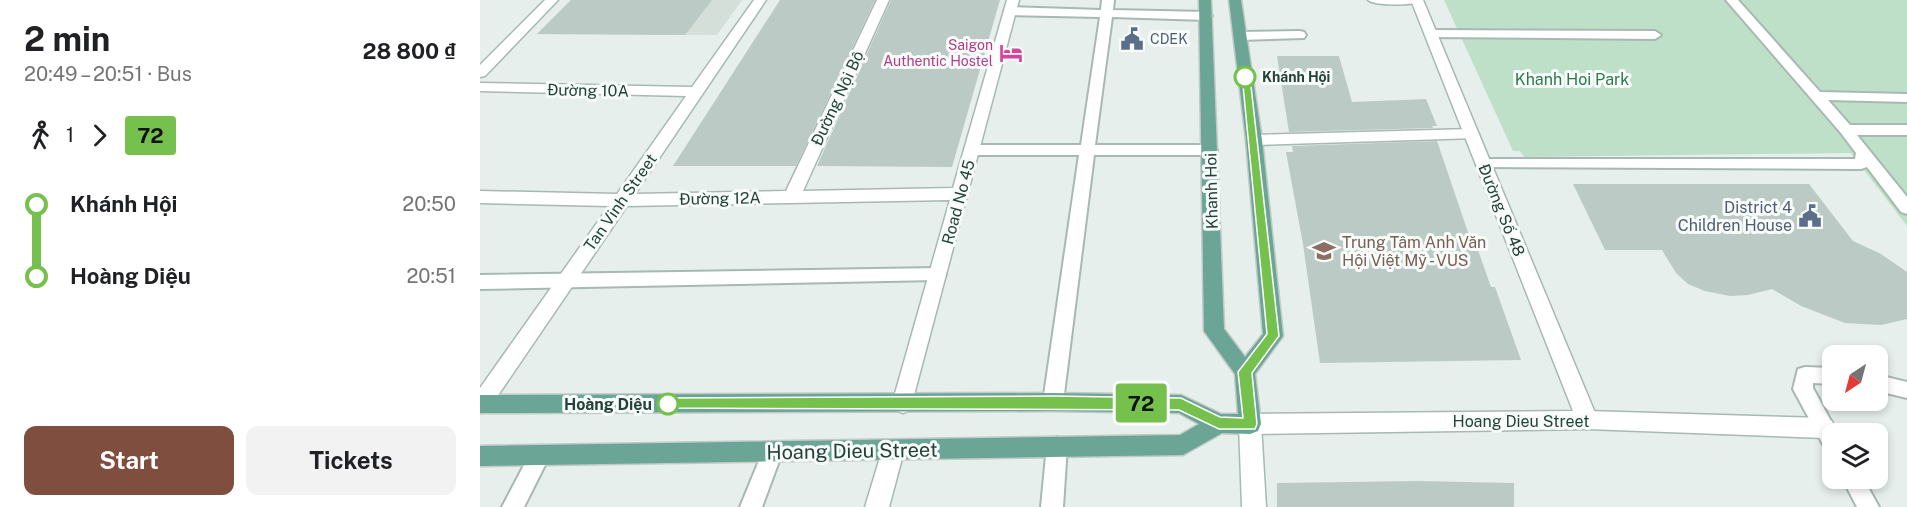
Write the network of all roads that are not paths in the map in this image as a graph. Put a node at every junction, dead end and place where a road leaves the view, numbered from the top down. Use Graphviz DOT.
graph roads {
  1 [pos="552,0"];
  2 [pos="760,0"];
  3 [pos="883,0"];
  4 [pos="1235,0"];
  5 [pos="1374,0"];
  6 [pos="1417,0"];
  7 [pos="1732,0"];
  8 [pos="1011,6"];
  9 [pos="1107,7"];
  10 [pos="1205,8"];
  11 [pos="1431,34"];
  12 [pos="1655,34"];
  13 [pos="1300,35"];
  14 [pos="1240,36"];
  15 [pos="480,73"];
  16 [pos="480,87"];
  17 [pos="697,92"];
  18 [pos="1818,96"];
  19 [pos="1907,98"];
  20 [pos="1846,130"];
  21 [pos="1907,130"];
  22 [pos="1471,134"];
  23 [pos="1254,140"];
  24 [pos="1088,148"];
  25 [pos="972,150"];
  26 [pos="1210,150"];
  27 [pos="1864,152"];
  28 [pos="1483,164"];
  29 [pos="960,194"];
  30 [pos="792,196"];
  31 [pos="480,197"];
  32 [pos="622,200"];
  33 [pos="1907,208"];
  34 [pos="938,274"];
  35 [pos="566,280"];
  36 [pos="480,282"];
  37 [pos="1245,372"];
  38 [pos="1822,376"];
  39 [pos="1888,385"];
  40 [pos="1907,390"];
  41 [pos="1053,402"];
  42 [pos="480,404"];
  43 [pos="903,404"];
  44 [pos="1587,420"];
  45 [pos="1219,423"];
  46 [pos="1250,424"];
  47 [pos="1822,424"];
  48 [pos="1822,436"];
  49 [pos="1058,446"];
  50 [pos="893,451"];
  51 [pos="772,453"];
  52 [pos="540,455"];
  53 [pos="480,456"];
  54 [pos="1858,489"];
  55 [pos="513,507"];
  56 [pos="751,507"];
  57 [pos="877,507"];
  58 [pos="1052,507"];
  59 [pos="1254,507"];
  60 [pos="1868,507"];
  1 -- 15 [label="street"];
  2 -- 17 [label="street, Tan Vinh Street"];
  3 -- 30 [label="street, Đường Nội Bộ"];
  4 -- 14 [label="main road"];
  5 -- 6 [label="street"];
  6 -- 11 [label="street, Đường Số 48"];
  7 -- 18 [label="lane"];
  8 -- 9 [label="lane"];
  8 -- 25 [label="street, Road No 45"];
  9 -- 10 [label="lane"];
  9 -- 24 [label="lane"];
  10 -- 26 [label="main road, Khanh Hoi"];
  11 -- 12 [label="lane"];
  11 -- 22 [label="street, Đường Số 48"];
  13 -- 14 [label="lane"];
  14 -- 23 [label="main road"];
  16 -- 17 [label="street, Đường 10A"];
  17 -- 32 [label="street, Tan Vinh Street"];
  18 -- 19 [label="lane"];
  18 -- 20 [label="lane"];
  20 -- 21 [label="lane"];
  20 -- 27 [label="lane"];
  22 -- 23 [label="street"];
  22 -- 28 [label="street, Đường Số 48"];
  23 -- 37 [label="main road"];
  24 -- 25 [label="lane"];
  24 -- 26 [label="lane"];
  24 -- 41 [label="lane"];
  25 -- 29 [label="street, Road No 45"];
  26 -- 37 [label="main road, Khanh Hoi"];
  27 -- 28 [label="lane"];
  27 -- 33 [label="lane"];
  28 -- 44 [label="street, Đường Số 48"];
  29 -- 30 [label="street, Đường 12A"];
  29 -- 34 [label="street, Road No 45"];
  30 -- 32 [label="street, Đường 12A"];
  31 -- 32 [label="street, Đường 12A"];
  32 -- 35 [label="street, Tan Vinh Street"];
  34 -- 35 [label="lane"];
  34 -- 43 [label="street, Road No 45"];
  35 -- 36 [label="lane"];
  35 -- 42 [label="street, Tan Vinh Street"];
  37 -- 46 [label="main road"];
  38 -- 47 [label="lane"];
  39 -- 40 [label="lane"];
  41 -- 43 [label="main road, Hoang Dieu Street"];
  41 -- 45 [label="main road, Hoang Dieu Street"];
  42 -- 43 [label="main road, Hoang Dieu Street"];
  44 -- 46 [label="street, Hoang Dieu Street"];
  44 -- 48 [label="street, Hoang Dieu Street"];
  45 -- 46 [label="main road, Hoang Dieu Street"];
  45 -- 49 [label="main road, Hoang Dieu Street"];
  46 -- 59 [label="street"];
  49 -- 50 [label="main road, Hoang Dieu Street"];
  49 -- 58 [label="lane"];
  50 -- 51 [label="main road, Hoang Dieu Street"];
  50 -- 57 [label="street"];
  51 -- 52 [label="main road, Hoang Dieu Street"];
  51 -- 56 [label="lane"];
  52 -- 53 [label="main road, Hoang Dieu Street"];
  52 -- 55 [label="lane"];
  54 -- 60 [label="lane"];
}
